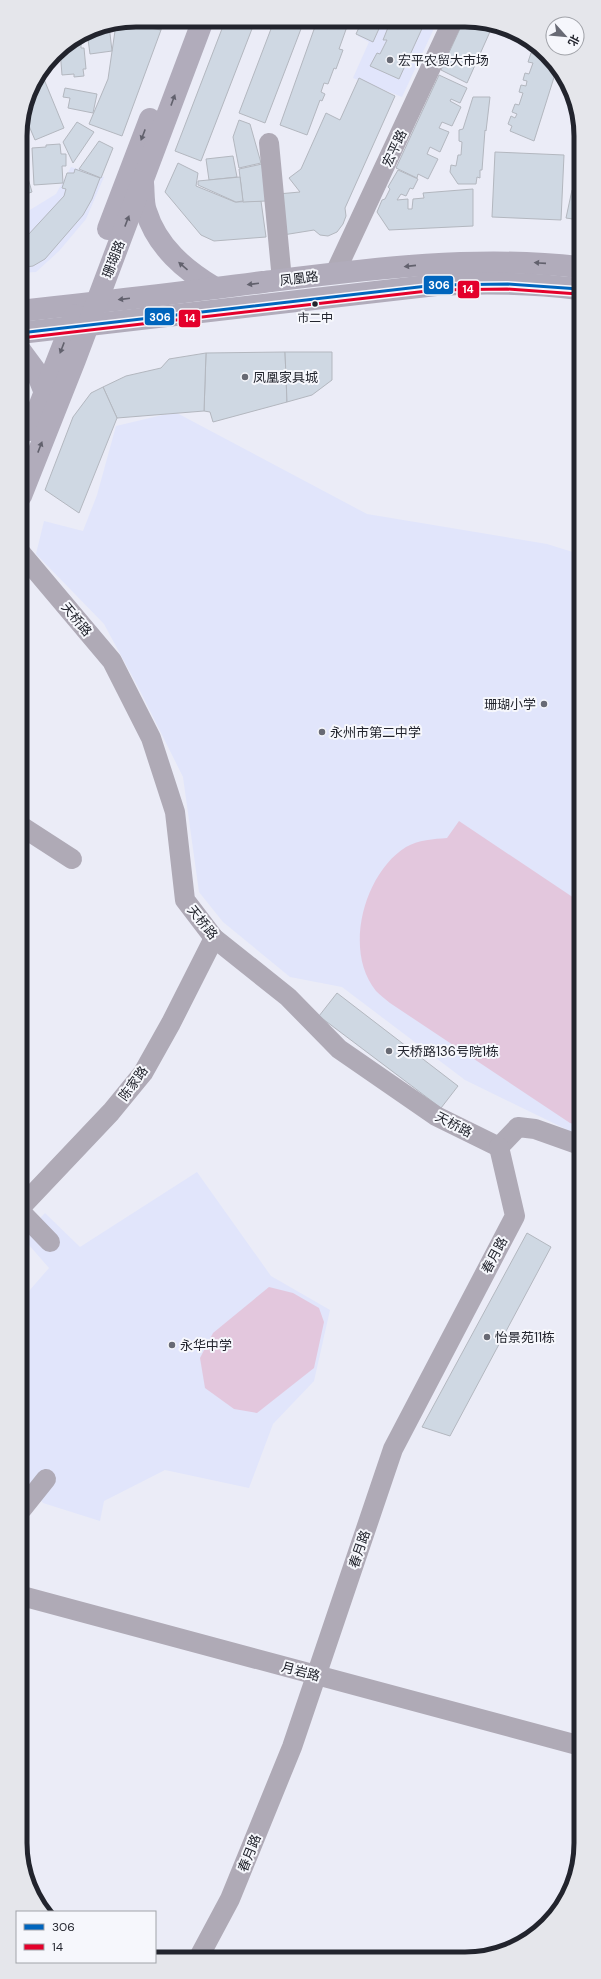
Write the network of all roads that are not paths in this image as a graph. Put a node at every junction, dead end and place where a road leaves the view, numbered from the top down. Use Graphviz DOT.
graph roads {
  1 [pos="185,27"];
  2 [pos="200,27"];
  3 [pos="450,27"];
  4 [pos="269,143"];
  5 [pos="142,182"];
  6 [pos="574,266"];
  7 [pos="335,273"];
  8 [pos="282,280"];
  9 [pos="215,288"];
  10 [pos="574,288"];
  11 [pos="88,303"];
  12 [pos="27,310"];
  13 [pos="80,325"];
  14 [pos="27,331"];
  15 [pos="27,359"];
  16 [pos="45,393"];
  17 [pos="27,440"];
  18 [pos="27,479"];
  19 [pos="27,560"];
  20 [pos="27,830"];
  21 [pos="72,859"];
  22 [pos="214,938"];
  23 [pos="574,1143"];
  24 [pos="499,1147"];
  25 [pos="27,1202"];
  26 [pos="27,1217"];
  27 [pos="50,1242"];
  28 [pos="46,1479"];
  29 [pos="27,1504"];
  30 [pos="27,1597"];
  31 [pos="316,1675"];
  32 [pos="574,1744"];
  33 [pos="202,1952"];
  1 -- 11 [label="main road, 珊瑚路, one-way"];
  5 -- 2 [label="main road, 珊瑚路, one-way"];
  3 -- 7 [label="street, 宏平路"];
  4 -- 8 [label="street"];
  9 -- 5 [label="main road, one-way"];
  11 -- 5 [label="main road, 珊瑚路, one-way"];
  6 -- 7 [label="main road, 凤凰路, one-way"];
  7 -- 8 [label="main road, 凤凰路"];
  8 -- 9 [label="main road, 凤凰路, one-way"];
  9 -- 11 [label="main road, 凤凰路, one-way"];
  10 -- 13 [label="main road, 凤凰路"];
  11 -- 12 [label="main road, 凤凰路"];
  11 -- 13 [label="main road, 珊瑚路"];
  13 -- 14 [label="main road, 凤凰路"];
  13 -- 16 [label="main road, 珊瑚路, one-way"];
  18 -- 13 [label="main road, 珊瑚路, one-way"];
  15 -- 16 [label="main road"];
  16 -- 17 [label="main road, 珊瑚路"];
  19 -- 22 [label="street, 天桥路"];
  20 -- 21 [label="street"];
  22 -- 24 [label="street, 天桥路"];
  22 -- 25 [label="street, 陈家路"];
  23 -- 24 [label="street"];
  24 -- 31 [label="street, 春月路"];
  26 -- 27 [label="street"];
  28 -- 29 [label="street"];
  30 -- 31 [label="street, 月岩路"];
  31 -- 32 [label="street, 月岩路"];
  31 -- 33 [label="street, 春月路"];
}
